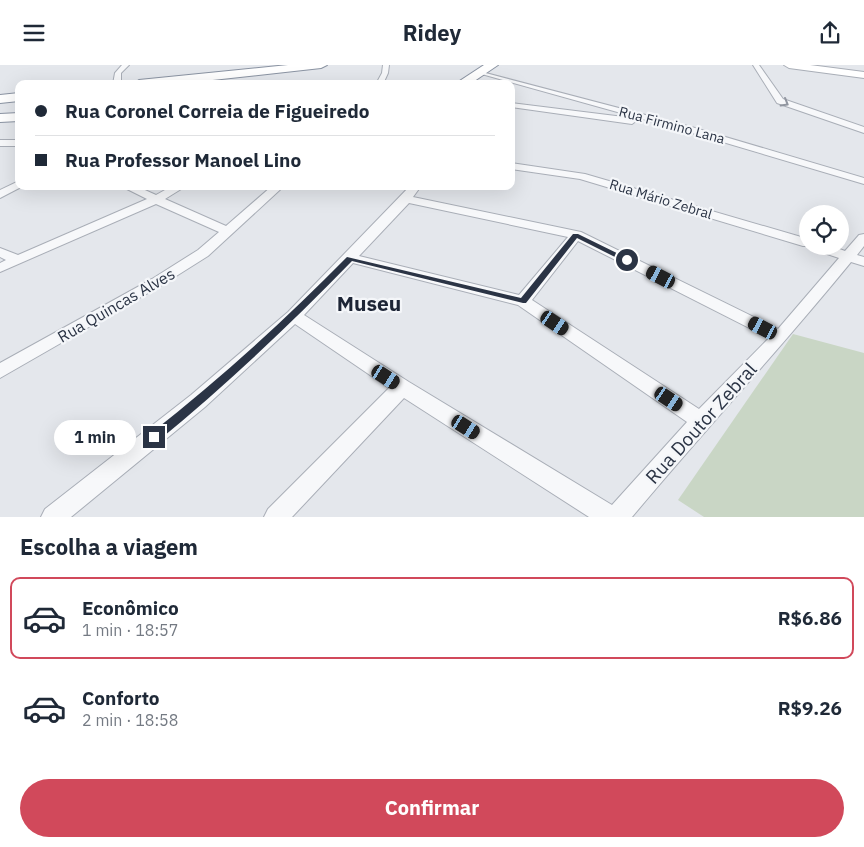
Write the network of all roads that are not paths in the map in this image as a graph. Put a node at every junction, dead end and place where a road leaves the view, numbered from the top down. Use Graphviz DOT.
graph roads {
  1 [pos="126,65"];
  2 [pos="321,65"];
  3 [pos="386,65"];
  4 [pos="492,65"];
  5 [pos="756,65"];
  6 [pos="789,65"];
  7 [pos="837,68"];
  8 [pos="480,72"];
  9 [pos="864,75"];
  10 [pos="117,80"];
  11 [pos="194,80"];
  12 [pos="381,80"];
  13 [pos="467,80"];
  14 [pos="509,80"];
  15 [pos="515,82"];
  16 [pos="15,97"];
  17 [pos="0,99"];
  18 [pos="515,106"];
  19 [pos="602,106"];
  20 [pos="585,116"];
  21 [pos="15,117"];
  22 [pos="0,118"];
  23 [pos="651,119"];
  24 [pos="864,130"];
  25 [pos="0,143"];
  26 [pos="15,143"];
  27 [pos="515,166"];
  28 [pos="864,181"];
  29 [pos="15,186"];
  30 [pos="134,190"];
  31 [pos="174,190"];
  32 [pos="274,190"];
  33 [pos="411,192"];
  34 [pos="0,195"];
  35 [pos="155,200"];
  36 [pos="228,231"];
  37 [pos="576,235"];
  38 [pos="864,239"];
  39 [pos="799,240"];
  40 [pos="0,252"];
  41 [pos="844,255"];
  42 [pos="350,258"];
  43 [pos="856,259"];
  44 [pos="17,261"];
  45 [pos="0,268"];
  46 [pos="523,301"];
  47 [pos="294,316"];
  48 [pos="780,337"];
  49 [pos="0,371"];
  50 [pos="402,387"];
  51 [pos="701,421"];
  52 [pos="53,517"];
  53 [pos="276,517"];
  54 [pos="610,517"];
  55 [pos="618,517"];
  1 -- 10 [label="street"];
  2 -- 11 [label="highway"];
  3 -- 12 [label="street"];
  4 -- 8 [label="highway"];
  5 -- 24 [label="street, one-way"];
  6 -- 7 [label="main road"];
  7 -- 9 [label="main road"];
  8 -- 13 [label="highway"];
  8 -- 14 [label="street, Rua Firmino Lana"];
  15 -- 19 [label="street, Rua Firmino Lana"];
  16 -- 17 [label="highway"];
  18 -- 20 [label="street"];
  19 -- 20 [label="street"];
  19 -- 23 [label="street, Rua Firmino Lana"];
  20 -- 23 [label="street"];
  21 -- 22 [label="highway"];
  23 -- 28 [label="street, Rua Firmino Lana"];
  25 -- 26 [label="street"];
  27 -- 39 [label="street, Rua Mário Zebral"];
  29 -- 34 [label="street"];
  30 -- 35 [label="street"];
  31 -- 35 [label="street"];
  32 -- 36 [label="street, Rua Quincas Alves"];
  33 -- 37 [label="street"];
  33 -- 42 [label="street"];
  35 -- 36 [label="street"];
  35 -- 44 [label="street"];
  36 -- 49 [label="street, Rua Quincas Alves"];
  37 -- 46 [label="street"];
  37 -- 48 [label="street"];
  38 -- 43 [label="street, Rua Doutor Zebral"];
  40 -- 44 [label="street"];
  41 -- 43 [label="street"];
  42 -- 46 [label="street"];
  42 -- 47 [label="street"];
  43 -- 48 [label="street, Rua Doutor Zebral"];
  44 -- 45 [label="street"];
  46 -- 51 [label="street"];
  47 -- 50 [label="street"];
  47 -- 52 [label="street"];
  48 -- 51 [label="street, Rua Doutor Zebral"];
  50 -- 53 [label="street"];
  50 -- 54 [label="street"];
  51 -- 55 [label="street, Rua Doutor Zebral"];
}
